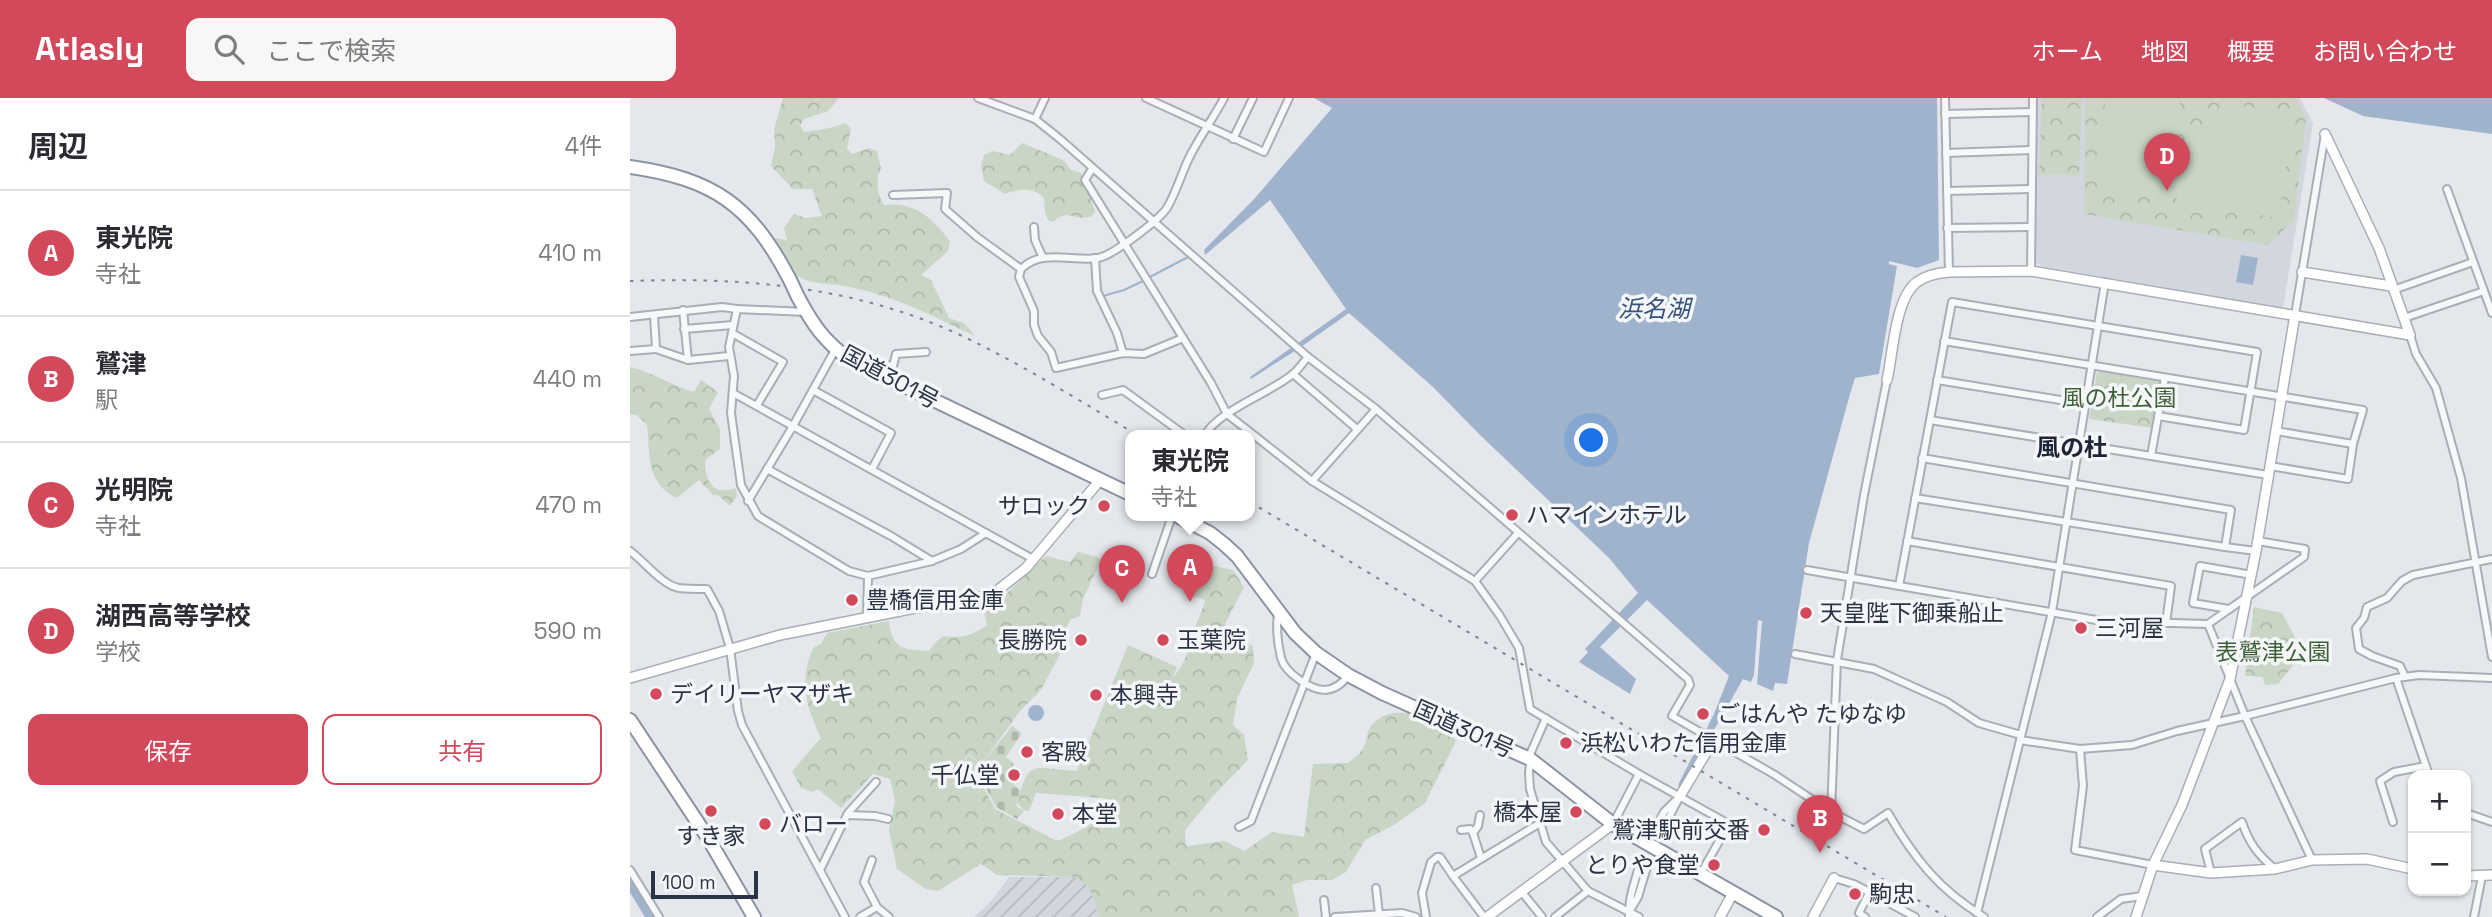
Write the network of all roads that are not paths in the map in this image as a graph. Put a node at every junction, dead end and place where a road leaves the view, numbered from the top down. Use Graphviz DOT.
graph roads {
  1 [pos="978,98"];
  2 [pos="1045,98"];
  3 [pos="1146,98"];
  4 [pos="1224,98"];
  5 [pos="1253,98"];
  6 [pos="1289,98"];
  7 [pos="1945,98"];
  8 [pos="2032,98"];
  9 [pos="2032,112"];
  10 [pos="1945,114"];
  11 [pos="1035,119"];
  12 [pos="1208,128"];
  13 [pos="2325,134"];
  14 [pos="1233,139"];
  15 [pos="2031,150"];
  16 [pos="1946,153"];
  17 [pos="630,167"];
  18 [pos="1092,169"];
  19 [pos="2031,189"];
  20 [pos="2447,189"];
  21 [pos="1947,191"];
  22 [pos="894,194"];
  23 [pos="1153,221"];
  24 [pos="1034,227"];
  25 [pos="2030,227"];
  26 [pos="1947,229"];
  27 [pos="1124,245"];
  28 [pos="1043,258"];
  29 [pos="1095,258"];
  30 [pos="2473,262"];
  31 [pos="1021,269"];
  32 [pos="2031,271"];
  33 [pos="1948,272"];
  34 [pos="2302,272"];
  35 [pos="2105,282"];
  36 [pos="2392,288"];
  37 [pos="2484,291"];
  38 [pos="737,309"];
  39 [pos="683,310"];
  40 [pos="806,312"];
  41 [pos="2492,313"];
  42 [pos="654,315"];
  43 [pos="2295,315"];
  44 [pos="630,317"];
  45 [pos="2404,318"];
  46 [pos="733,325"];
  47 [pos="2098,326"];
  48 [pos="684,329"];
  49 [pos="732,333"];
  50 [pos="2410,335"];
  51 [pos="1183,338"];
  52 [pos="1944,341"];
  53 [pos="656,349"];
  54 [pos="835,350"];
  55 [pos="630,351"];
  56 [pos="926,352"];
  57 [pos="1123,353"];
  58 [pos="729,356"];
  59 [pos="1308,357"];
  60 [pos="688,360"];
  61 [pos="2092,365"];
  62 [pos="873,373"];
  63 [pos="1293,374"];
  64 [pos="2165,377"];
  65 [pos="1887,380"];
  66 [pos="1937,380"];
  67 [pos="813,390"];
  68 [pos="2251,391"];
  69 [pos="733,393"];
  70 [pos="1102,395"];
  71 [pos="2281,396"];
  72 [pos="2085,404"];
  73 [pos="757,405"];
  74 [pos="1376,409"];
  75 [pos="1227,414"];
  76 [pos="2158,416"];
  77 [pos="1930,420"];
  78 [pos="793,426"];
  79 [pos="1357,429"];
  80 [pos="1178,430"];
  81 [pos="1208,430"];
  82 [pos="1247,430"];
  83 [pos="2276,431"];
  84 [pos="1255,436"];
  85 [pos="2078,444"];
  86 [pos="2353,444"];
  87 [pos="2151,456"];
  88 [pos="1922,458"];
  89 [pos="767,468"];
  90 [pos="872,469"];
  91 [pos="2269,470"];
  92 [pos="1101,479"];
  93 [pos="1312,481"];
  94 [pos="2072,484"];
  95 [pos="1125,491"];
  96 [pos="1915,498"];
  97 [pos="748,501"];
  98 [pos="1172,521"];
  99 [pos="1185,521"];
  100 [pos="2066,523"];
  101 [pos="986,533"];
  102 [pos="1518,533"];
  103 [pos="1907,541"];
  104 [pos="2257,546"];
  105 [pos="2225,547"];
  106 [pos="630,551"];
  107 [pos="1033,559"];
  108 [pos="2492,559"];
  109 [pos="932,561"];
  110 [pos="2476,561"];
  111 [pos="2059,567"];
  112 [pos="1808,570"];
  113 [pos="1152,574"];
  114 [pos="2252,575"];
  115 [pos="868,576"];
  116 [pos="1850,578"];
  117 [pos="1475,581"];
  118 [pos="1899,586"];
  119 [pos="2248,597"];
  120 [pos="2230,608"];
  121 [pos="1278,612"];
  122 [pos="2052,612"];
  123 [pos="867,617"];
  124 [pos="2166,623"];
  125 [pos="2208,624"];
  126 [pos="730,648"];
  127 [pos="1316,653"];
  128 [pos="1795,654"];
  129 [pos="2492,657"];
  130 [pos="1838,660"];
  131 [pos="1348,675"];
  132 [pos="2405,677"];
  133 [pos="630,678"];
  134 [pos="2396,678"];
  135 [pos="2492,678"];
  136 [pos="2230,679"];
  137 [pos="1305,683"];
  138 [pos="2245,716"];
  139 [pos="1546,718"];
  140 [pos="630,719"];
  141 [pos="2214,722"];
  142 [pos="2021,738"];
  143 [pos="1713,741"];
  144 [pos="2080,750"];
  145 [pos="1530,759"];
  146 [pos="2426,766"];
  147 [pos="2427,770"];
  148 [pos="1639,774"];
  149 [pos="876,782"];
  150 [pos="1681,796"];
  151 [pos="1830,812"];
  152 [pos="1480,815"];
  153 [pos="847,816"];
  154 [pos="2471,816"];
  155 [pos="888,819"];
  156 [pos="2393,822"];
  157 [pos="2492,822"];
  158 [pos="1540,823"];
  159 [pos="1613,824"];
  160 [pos="1239,827"];
  161 [pos="1461,830"];
  162 [pos="1474,833"];
  163 [pos="1481,858"];
  164 [pos="872,860"];
  165 [pos="1562,860"];
  166 [pos="2312,860"];
  167 [pos="2153,865"];
  168 [pos="2408,868"];
  169 [pos="2275,869"];
  170 [pos="630,870"];
  171 [pos="820,870"];
  172 [pos="1701,873"];
  173 [pos="2211,873"];
  174 [pos="1453,876"];
  175 [pos="2487,876"];
  176 [pos="1834,878"];
  177 [pos="1376,888"];
  178 [pos="1521,891"];
  179 [pos="1587,891"];
  180 [pos="1733,893"];
  181 [pos="1869,893"];
  182 [pos="2142,896"];
  183 [pos="1324,900"];
  184 [pos="877,907"];
  185 [pos="1378,914"];
  186 [pos="1629,914"];
  187 [pos="1980,916"];
  188 [pos="659,917"];
  189 [pos="754,917"];
  190 [pos="845,917"];
  191 [pos="860,917"];
  192 [pos="889,917"];
  193 [pos="1326,917"];
  194 [pos="1335,917"];
  195 [pos="1416,917"];
  196 [pos="1426,917"];
  197 [pos="1485,917"];
  198 [pos="1542,917"];
  199 [pos="1555,917"];
  200 [pos="1639,917"];
  201 [pos="1720,917"];
  202 [pos="1776,917"];
  203 [pos="1813,917"];
  204 [pos="1865,917"];
  205 [pos="1914,917"];
  206 [pos="2097,917"];
  207 [pos="2136,917"];
  208 [pos="2474,917"];
  1 -- 11 [label="street"];
  2 -- 11 [label="street"];
  3 -- 12 [label="street"];
  4 -- 12 [label="street"];
  5 -- 14 [label="street"];
  6 -- 14 [label="street"];
  7 -- 10 [label="street"];
  8 -- 9 [label="street"];
  9 -- 10 [label="street"];
  9 -- 15 [label="street"];
  10 -- 16 [label="street"];
  11 -- 18 [label="street"];
  12 -- 14 [label="street"];
  12 -- 23 [label="street"];
  13 -- 34 [label="street"];
  13 -- 36 [label="street"];
  15 -- 16 [label="street"];
  15 -- 19 [label="street"];
  16 -- 21 [label="street"];
  17 -- 40 [label="highway, 国道301号, bridge"];
  18 -- 23 [label="street"];
  18 -- 27 [label="street"];
  19 -- 21 [label="street"];
  19 -- 25 [label="street"];
  20 -- 30 [label="street"];
  21 -- 26 [label="street"];
  22 -- 31 [label="street"];
  23 -- 27 [label="street"];
  23 -- 59 [label="street"];
  24 -- 28 [label="street"];
  25 -- 26 [label="street"];
  25 -- 32 [label="street"];
  26 -- 33 [label="street"];
  27 -- 29 [label="street"];
  27 -- 51 [label="street"];
  28 -- 29 [label="street"];
  28 -- 31 [label="street"];
  29 -- 57 [label="street"];
  30 -- 36 [label="street"];
  30 -- 37 [label="street"];
  31 -- 57 [label="street"];
  32 -- 33 [label="street"];
  32 -- 35 [label="street"];
  33 -- 65 [label="street"];
  34 -- 36 [label="street"];
  34 -- 43 [label="street"];
  35 -- 43 [label="street"];
  35 -- 47 [label="street"];
  36 -- 45 [label="street"];
  37 -- 41 [label="street"];
  37 -- 45 [label="street"];
  38 -- 39 [label="street"];
  38 -- 40 [label="street"];
  38 -- 46 [label="street"];
  39 -- 42 [label="street"];
  39 -- 48 [label="street"];
  40 -- 54 [label="highway, 国道301号"];
  42 -- 44 [label="street"];
  42 -- 53 [label="street"];
  43 -- 50 [label="street"];
  43 -- 71 [label="street"];
  45 -- 50 [label="street"];
  46 -- 48 [label="street"];
  46 -- 49 [label="street"];
  47 -- 52 [label="street"];
  47 -- 61 [label="street"];
  47 -- 68 [label="street"];
  48 -- 60 [label="street"];
  49 -- 58 [label="street"];
  49 -- 73 [label="street"];
  50 -- 110 [label="street"];
  51 -- 57 [label="street"];
  51 -- 75 [label="street"];
  52 -- 61 [label="street"];
  52 -- 66 [label="street"];
  53 -- 55 [label="street"];
  53 -- 60 [label="street"];
  54 -- 62 [label="highway, 国道301号"];
  54 -- 67 [label="street"];
  56 -- 62 [label="street"];
  58 -- 60 [label="street"];
  58 -- 69 [label="street"];
  59 -- 63 [label="street"];
  59 -- 74 [label="street"];
  61 -- 64 [label="street"];
  61 -- 72 [label="street"];
  62 -- 92 [label="highway, 国道301号"];
  63 -- 75 [label="street"];
  63 -- 79 [label="street"];
  64 -- 68 [label="street"];
  64 -- 76 [label="street"];
  65 -- 116 [label="street"];
  66 -- 72 [label="street"];
  66 -- 77 [label="street"];
  67 -- 78 [label="street"];
  67 -- 90 [label="street"];
  68 -- 71 [label="street"];
  68 -- 76 [label="street"];
  69 -- 73 [label="street"];
  69 -- 97 [label="street"];
  70 -- 80 [label="street"];
  71 -- 83 [label="street"];
  71 -- 86 [label="street"];
  72 -- 85 [label="street"];
  73 -- 78 [label="street"];
  74 -- 79 [label="street"];
  74 -- 102 [label="street"];
  75 -- 81 [label="street"];
  75 -- 82 [label="street"];
  76 -- 87 [label="street"];
  77 -- 85 [label="street"];
  77 -- 88 [label="street"];
  78 -- 89 [label="street"];
  78 -- 90 [label="street"];
  79 -- 93 [label="street"];
  83 -- 86 [label="street"];
  83 -- 91 [label="street"];
  84 -- 93 [label="street"];
  85 -- 87 [label="street"];
  85 -- 94 [label="street"];
  86 -- 91 [label="street"];
  87 -- 91 [label="street"];
  88 -- 94 [label="street"];
  88 -- 96 [label="street"];
  89 -- 97 [label="street"];
  89 -- 109 [label="street"];
  90 -- 101 [label="street"];
  91 -- 104 [label="street"];
  92 -- 95 [label="highway, 国道301号"];
  92 -- 107 [label="street"];
  93 -- 117 [label="street"];
  94 -- 100 [label="street"];
  94 -- 105 [label="street"];
  96 -- 100 [label="street"];
  96 -- 103 [label="street"];
  97 -- 115 [label="street"];
  98 -- 113 [label="street"];
  99 -- 121 [label="highway, 国道301号"];
  100 -- 105 [label="street"];
  100 -- 111 [label="street"];
  101 -- 107 [label="street"];
  101 -- 109 [label="street"];
  102 -- 117 [label="street"];
  102 -- 143 [label="street"];
  103 -- 111 [label="street"];
  103 -- 118 [label="street"];
  104 -- 105 [label="street"];
  104 -- 114 [label="street"];
  104 -- 119 [label="street"];
  106 -- 126 [label="street"];
  107 -- 123 [label="street"];
  108 -- 110 [label="street"];
  109 -- 115 [label="street"];
  110 -- 129 [label="street"];
  110 -- 132 [label="street"];
  111 -- 122 [label="street"];
  111 -- 124 [label="street"];
  112 -- 116 [label="street"];
  114 -- 119 [label="street"];
  114 -- 120 [label="street"];
  115 -- 123 [label="street"];
  116 -- 118 [label="street"];
  116 -- 130 [label="street"];
  117 -- 139 [label="street"];
  118 -- 122 [label="street"];
  119 -- 120 [label="street"];
  119 -- 136 [label="street"];
  120 -- 125 [label="street"];
  121 -- 127 [label="highway, 国道301号"];
  121 -- 137 [label="street"];
  122 -- 124 [label="street"];
  122 -- 142 [label="street"];
  123 -- 126 [label="street"];
  124 -- 125 [label="street"];
  125 -- 136 [label="street"];
  126 -- 133 [label="street"];
  126 -- 171 [label="street"];
  127 -- 131 [label="highway, 国道301号"];
  127 -- 137 [label="street"];
  128 -- 130 [label="street"];
  130 -- 142 [label="street"];
  130 -- 151 [label="street"];
  131 -- 137 [label="street"];
  131 -- 145 [label="highway, 国道301号"];
  132 -- 134 [label="street"];
  132 -- 135 [label="street"];
  134 -- 138 [label="street"];
  134 -- 146 [label="street"];
  136 -- 138 [label="street"];
  136 -- 141 [label="street"];
  137 -- 160 [label="street"];
  138 -- 141 [label="street"];
  138 -- 166 [label="street"];
  139 -- 145 [label="street"];
  139 -- 148 [label="street"];
  140 -- 189 [label="highway"];
  141 -- 144 [label="street"];
  141 -- 167 [label="street"];
  142 -- 144 [label="street"];
  142 -- 187 [label="street"];
  143 -- 150 [label="street"];
  143 -- 151 [label="street"];
  144 -- 167 [label="street"];
  145 -- 158 [label="street"];
  145 -- 159 [label="highway, 国道301号"];
  146 -- 147 [label="street"];
  146 -- 156 [label="street"];
  148 -- 150 [label="street"];
  148 -- 159 [label="street"];
  149 -- 153 [label="street"];
  150 -- 150 [label="street"];
  150 -- 172 [label="street"];
  151 -- 187 [label="street"];
  152 -- 162 [label="street"];
  153 -- 155 [label="street"];
  153 -- 171 [label="street"];
  154 -- 157 [label="street"];
  158 -- 163 [label="street"];
  158 -- 165 [label="street"];
  159 -- 165 [label="street"];
  159 -- 172 [label="highway, 国道301号"];
  161 -- 162 [label="street"];
  162 -- 163 [label="street"];
  163 -- 174 [label="street"];
  164 -- 184 [label="street"];
  165 -- 178 [label="street"];
  165 -- 179 [label="street"];
  166 -- 168 [label="street"];
  166 -- 169 [label="street"];
  167 -- 173 [label="street"];
  167 -- 182 [label="street"];
  169 -- 173 [label="street"];
  169 -- 173 [label="street"];
  170 -- 188 [label="street"];
  171 -- 190 [label="street"];
  172 -- 180 [label="highway, 国道301号"];
  174 -- 196 [label="street"];
  174 -- 197 [label="street"];
  175 -- 208 [label="street"];
  176 -- 181 [label="street"];
  176 -- 203 [label="street"];
  177 -- 185 [label="street"];
  178 -- 197 [label="street"];
  178 -- 198 [label="street"];
  179 -- 186 [label="street"];
  179 -- 199 [label="street"];
  180 -- 201 [label="street"];
  180 -- 202 [label="highway, 国道301号"];
  181 -- 204 [label="street"];
  181 -- 205 [label="street"];
  182 -- 206 [label="street"];
  182 -- 207 [label="street"];
  183 -- 193 [label="street"];
  184 -- 191 [label="street"];
  184 -- 192 [label="street"];
  185 -- 194 [label="street"];
  185 -- 195 [label="street"];
  186 -- 186 [label="street"];
  186 -- 200 [label="street"];
}
